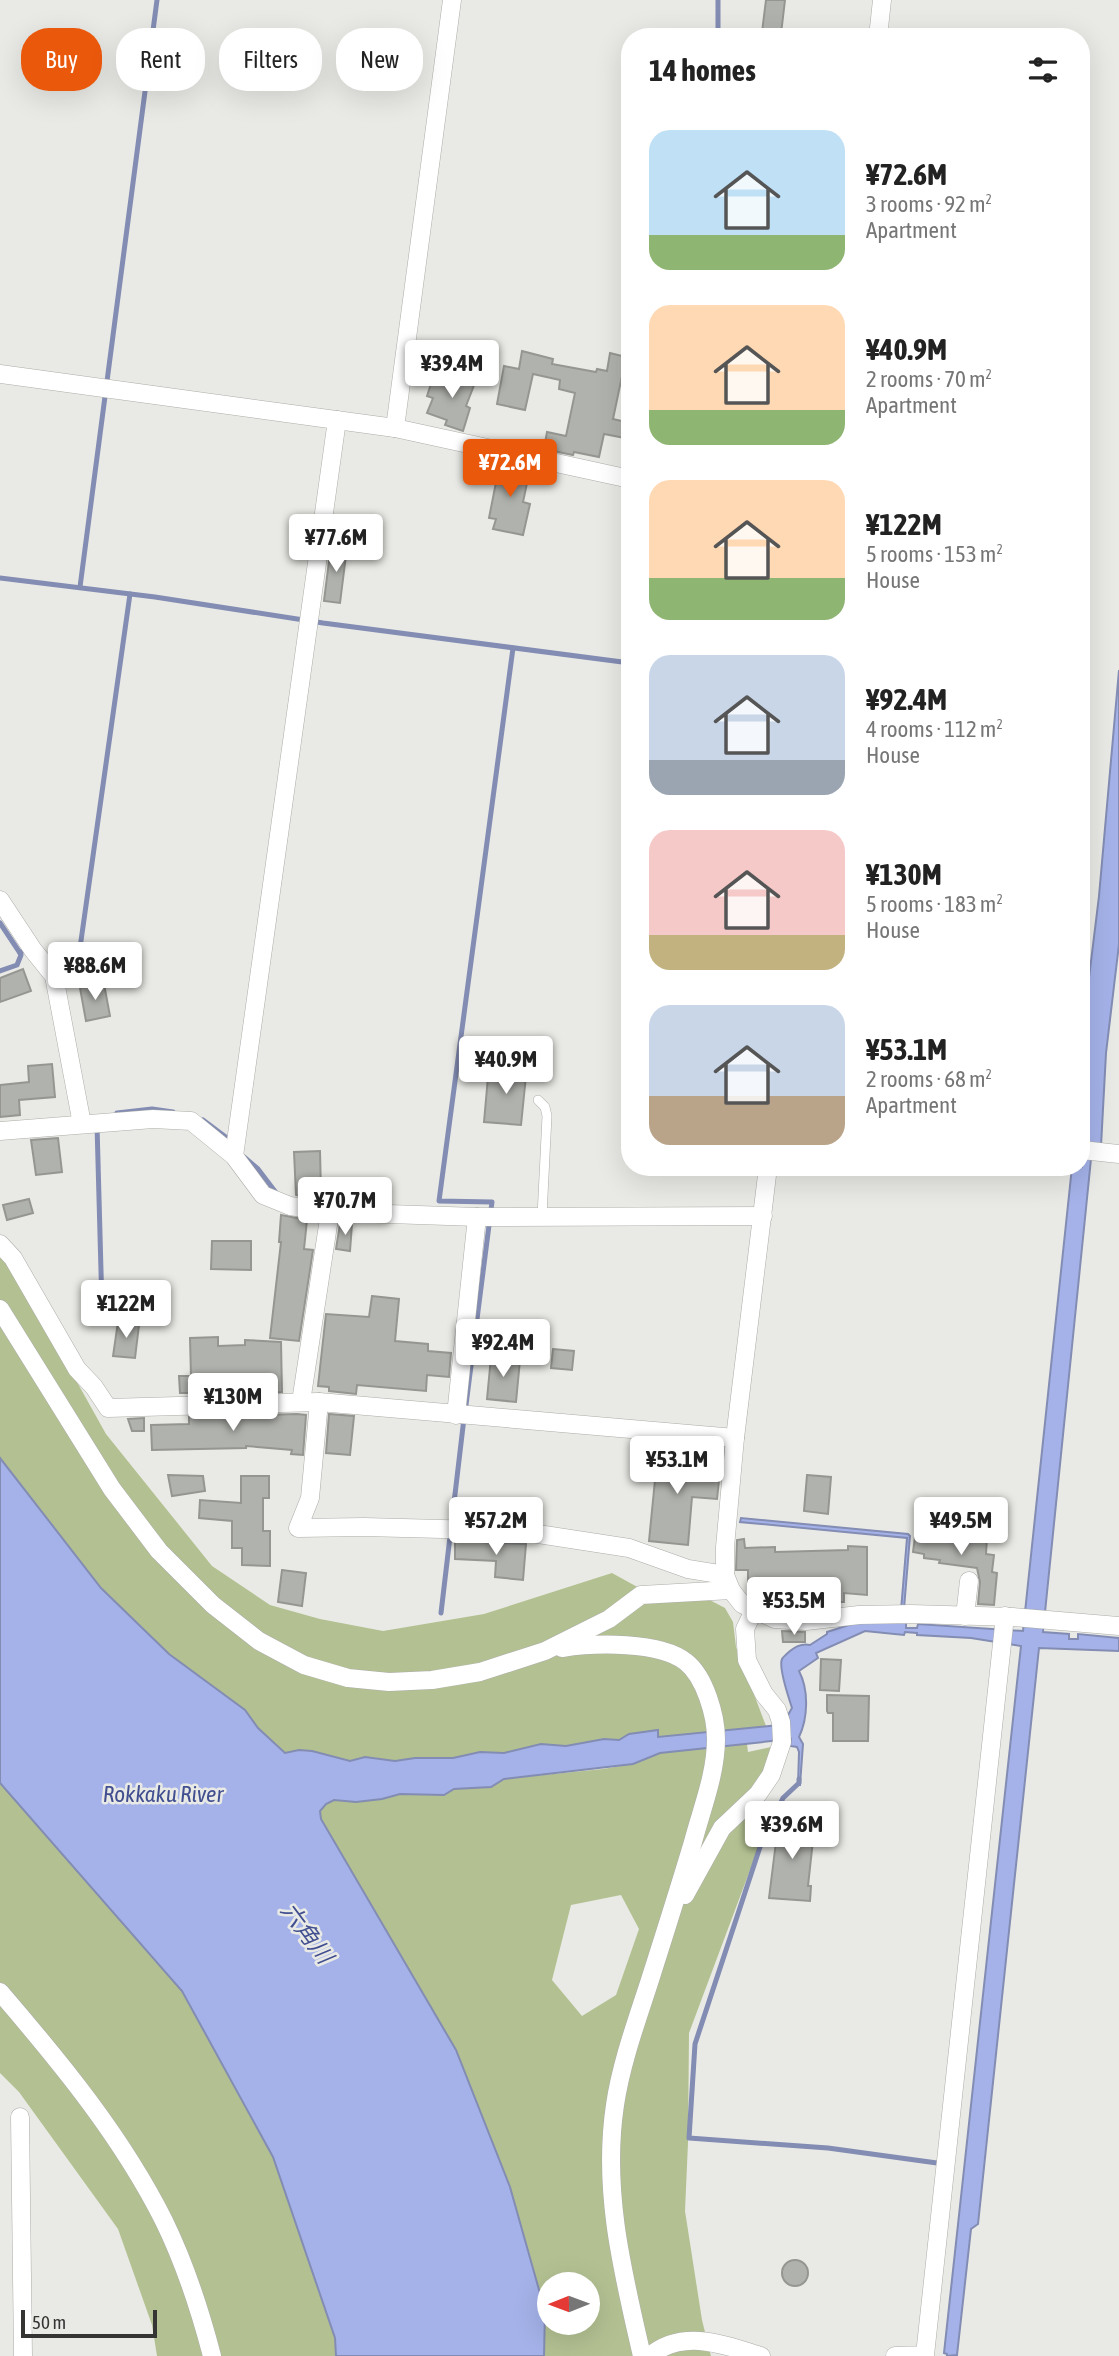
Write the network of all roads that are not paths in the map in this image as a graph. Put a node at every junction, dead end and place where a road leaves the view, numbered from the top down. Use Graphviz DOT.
graph roads {
  1 [pos="452,0"];
  2 [pos="882,0"];
  3 [pos="879,28"];
  4 [pos="0,374"];
  5 [pos="337,420"];
  6 [pos="395,428"];
  7 [pos="621,477"];
  8 [pos="0,900"];
  9 [pos="538,1100"];
  10 [pos="93,1124"];
  11 [pos="0,1131"];
  12 [pos="235,1149"];
  13 [pos="1090,1151"];
  14 [pos="1114,1154"];
  15 [pos="767,1176"];
  16 [pos="330,1212"];
  17 [pos="542,1216"];
  18 [pos="763,1216"];
  19 [pos="486,1217"];
  20 [pos="0,1244"];
  21 [pos="0,1309"];
  22 [pos="300,1402"];
  23 [pos="319,1402"];
  24 [pos="462,1415"];
  25 [pos="734,1438"];
  26 [pos="969,1581"];
  27 [pos="728,1582"];
  28 [pos="754,1610"];
  29 [pos="965,1616"];
  30 [pos="1009,1616"];
  31 [pos="1119,1626"];
  32 [pos="545,1651"];
  33 [pos="668,1926"];
  34 [pos="0,1992"];
  35 [pos="20,2117"];
  36 [pos="23,2356"];
  37 [pos="212,2356"];
  38 [pos="642,2356"];
  39 [pos="650,2356"];
  40 [pos="761,2356"];
  41 [pos="895,2356"];
  1 -- 6 [label="street"];
  2 -- 3 [label="street"];
  4 -- 5 [label="street"];
  5 -- 6 [label="street"];
  5 -- 12 [label="street"];
  6 -- 7 [label="street"];
  8 -- 10 [label="street"];
  9 -- 17 [label="lane"];
  10 -- 11 [label="street"];
  10 -- 12 [label="street"];
  12 -- 16 [label="street"];
  13 -- 14 [label="street"];
  15 -- 18 [label="street"];
  16 -- 19 [label="street"];
  16 -- 22 [label="street"];
  17 -- 18 [label="street"];
  17 -- 19 [label="street"];
  18 -- 25 [label="street"];
  19 -- 24 [label="street"];
  20 -- 22 [label="street"];
  21 -- 32 [label="street"];
  22 -- 23 [label="street"];
  23 -- 24 [label="street"];
  23 -- 27 [label="street"];
  24 -- 25 [label="street"];
  25 -- 27 [label="street"];
  26 -- 29 [label="street"];
  27 -- 28 [label="street"];
  27 -- 32 [label="street"];
  28 -- 29 [label="street"];
  28 -- 33 [label="street"];
  29 -- 30 [label="street"];
  30 -- 31 [label="street"];
  30 -- 41 [label="street"];
  32 -- 33 [label="street"];
  33 -- 38 [label="street"];
  34 -- 37 [label="street"];
  35 -- 36 [label="street"];
  39 -- 40 [label="street"];
}
